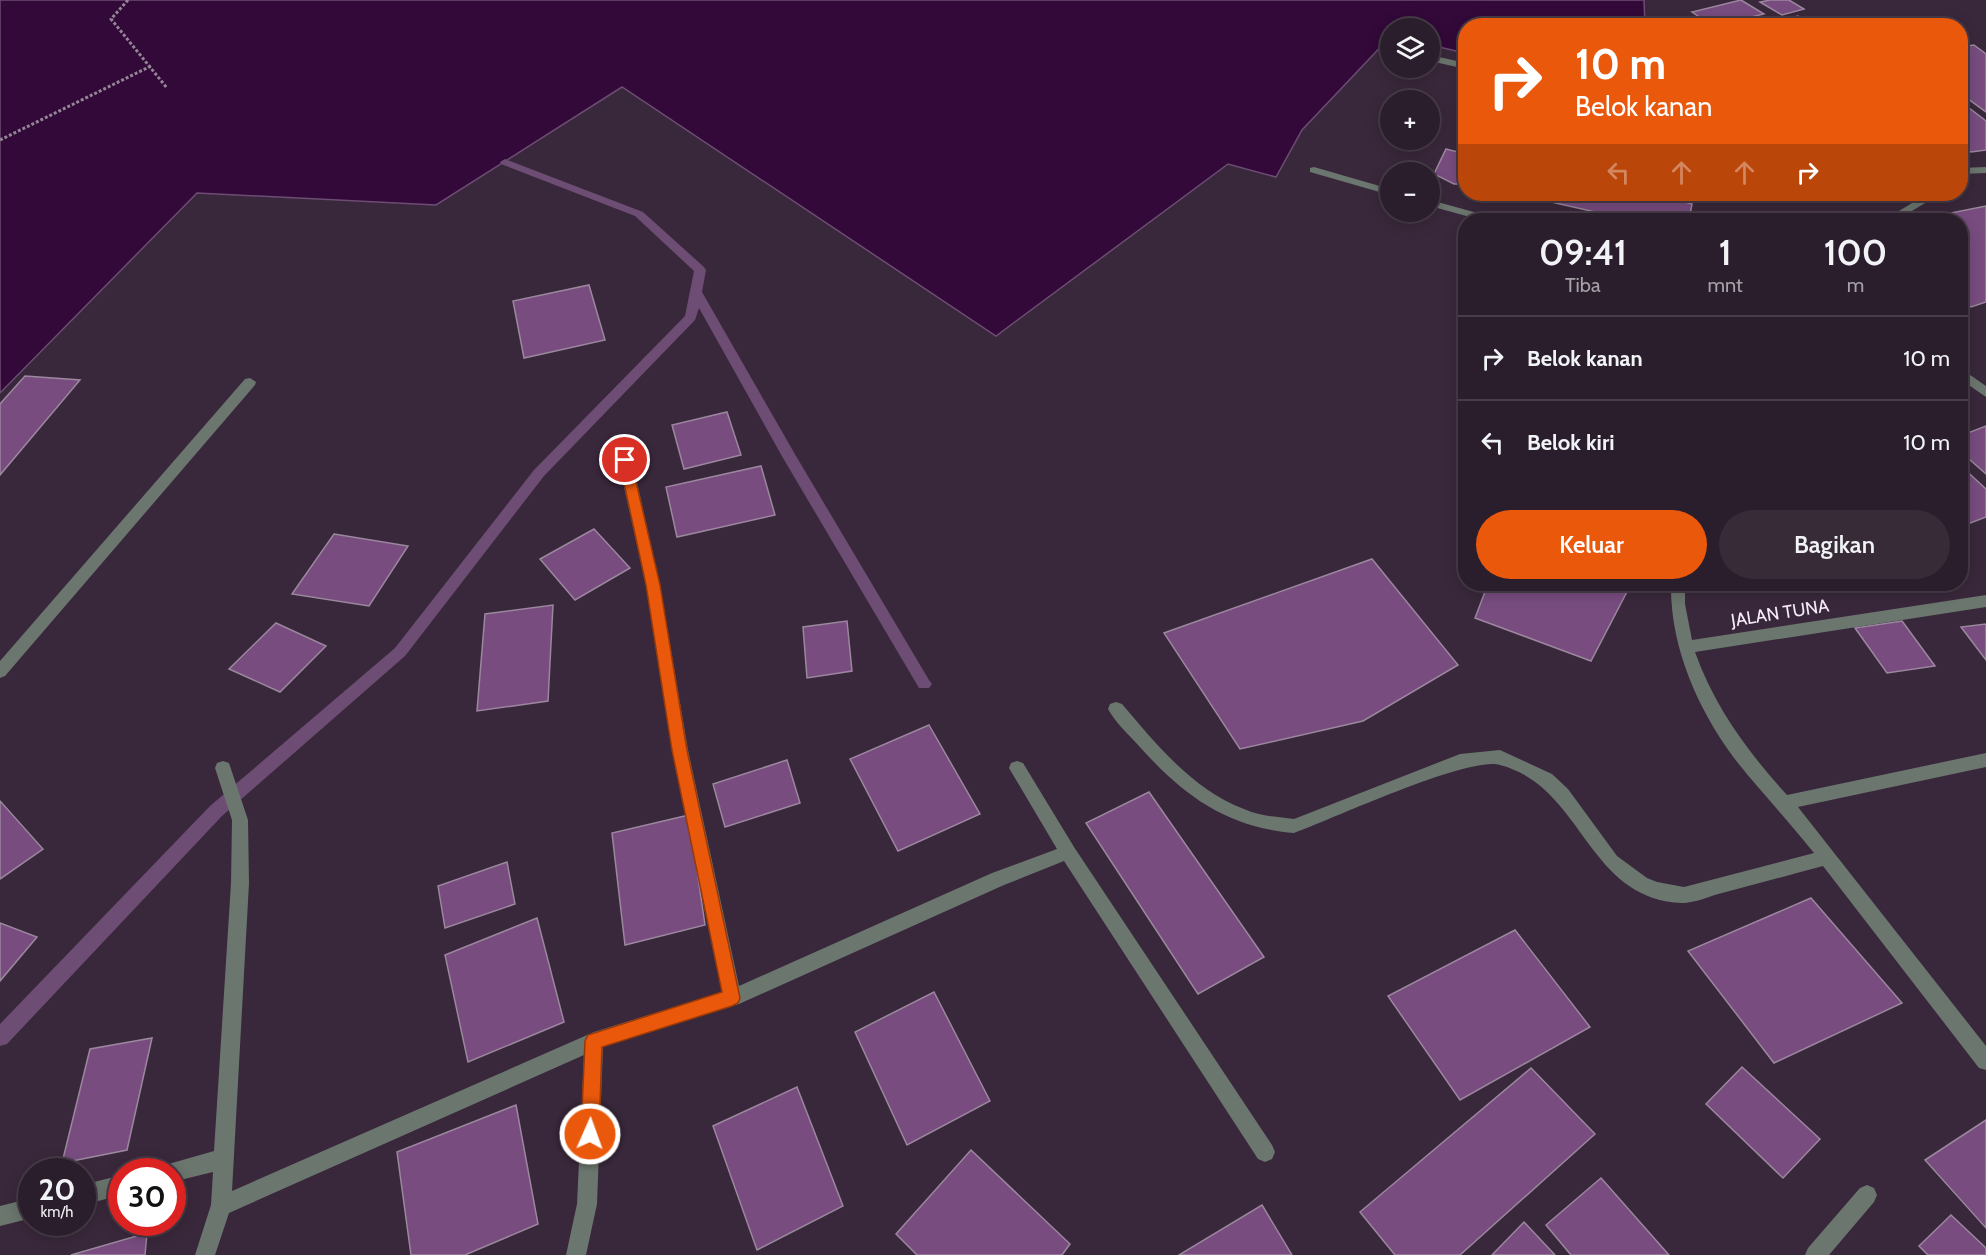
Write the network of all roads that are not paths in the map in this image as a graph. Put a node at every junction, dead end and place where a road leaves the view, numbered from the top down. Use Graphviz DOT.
graph roads {
  1 [pos="1440,60"];
  2 [pos="1458,64"];
  3 [pos="1314,170"];
  4 [pos="1986,170"];
  5 [pos="1968,173"];
  6 [pos="1380,189"];
  7 [pos="1922,201"];
  8 [pos="1440,206"];
  9 [pos="1466,213"];
  10 [pos="1902,213"];
  11 [pos="1968,378"];
  12 [pos="250,381"];
  13 [pos="1986,393"];
  14 [pos="625,460"];
  15 [pos="1678,591"];
  16 [pos="1986,601"];
  17 [pos="1686,647"];
  18 [pos="0,672"];
  19 [pos="1116,709"];
  20 [pos="1986,760"];
  21 [pos="1017,768"];
  22 [pos="226,774"];
  23 [pos="1785,804"];
  24 [pos="1068,852"];
  25 [pos="1827,857"];
  26 [pos="732,998"];
  27 [pos="594,1041"];
  28 [pos="1986,1061"];
  29 [pos="1264,1152"];
  30 [pos="224,1159"];
  31 [pos="186,1168"];
  32 [pos="1867,1195"];
  33 [pos="221,1205"];
  34 [pos="18,1212"];
  35 [pos="0,1216"];
  36 [pos="204,1255"];
  37 [pos="576,1255"];
  38 [pos="1815,1255"];
  1 -- 2 [label="street"];
  3 -- 6 [label="street"];
  4 -- 5 [label="street"];
  7 -- 10 [label="street"];
  8 -- 9 [label="street"];
  11 -- 13 [label="street"];
  12 -- 18 [label="street"];
  14 -- 26 [label="street"];
  15 -- 17 [label="street"];
  16 -- 17 [label="street, JALAN TUNA"];
  17 -- 23 [label="street"];
  19 -- 25 [label="street"];
  20 -- 23 [label="street"];
  21 -- 24 [label="street"];
  22 -- 30 [label="street"];
  23 -- 25 [label="street"];
  24 -- 26 [label="street"];
  24 -- 29 [label="street"];
  25 -- 28 [label="street"];
  26 -- 27 [label="street"];
  27 -- 33 [label="street"];
  27 -- 37 [label="street"];
  30 -- 31 [label="street"];
  30 -- 33 [label="street"];
  32 -- 38 [label="street"];
  33 -- 36 [label="street"];
  34 -- 35 [label="street"];
}
